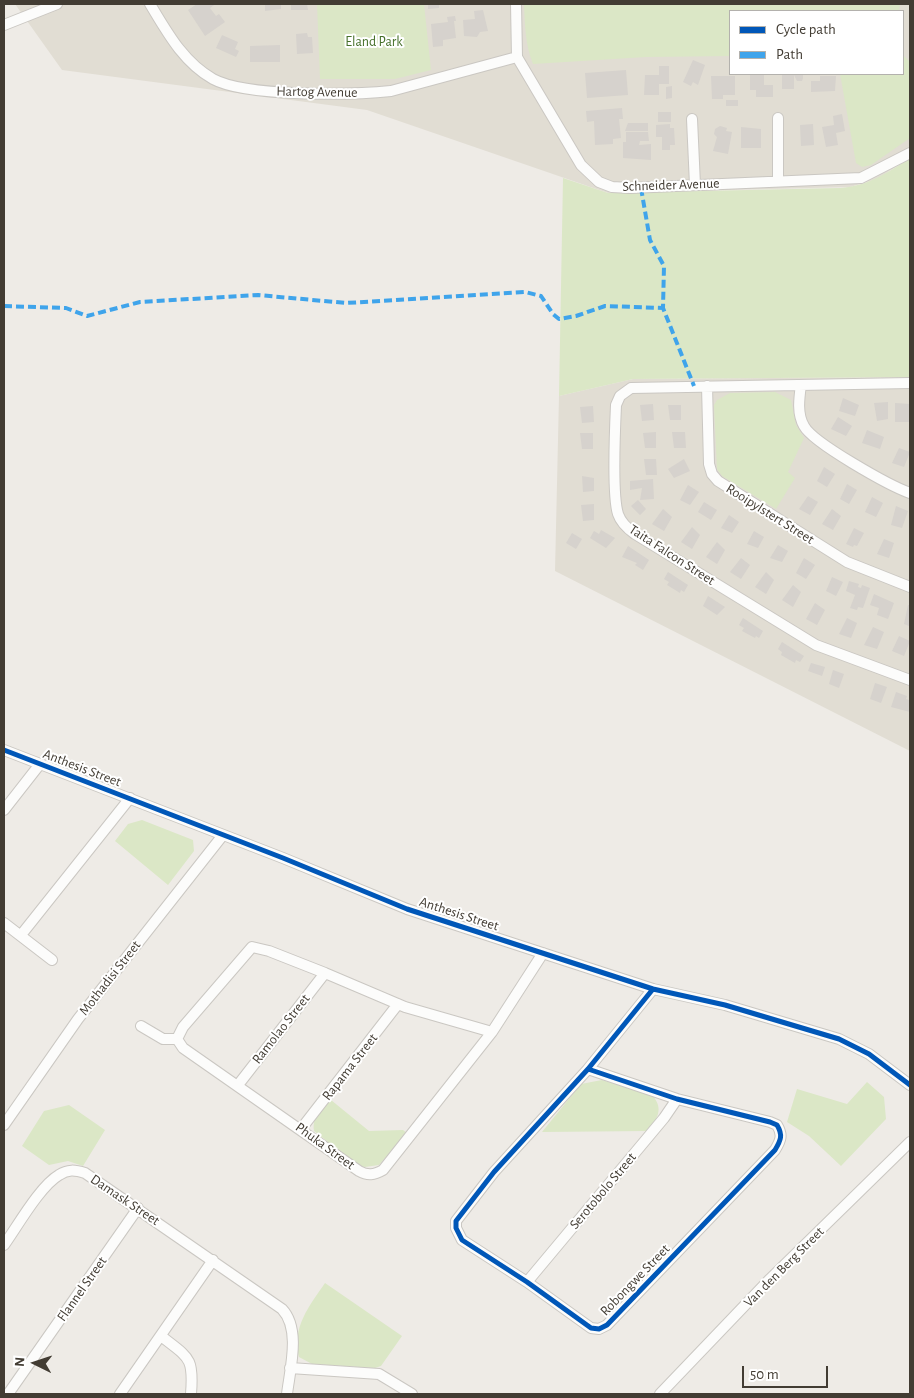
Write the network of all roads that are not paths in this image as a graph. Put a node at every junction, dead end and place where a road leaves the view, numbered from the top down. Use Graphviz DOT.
graph roads {
  1 [pos="57,4"];
  2 [pos="150,4"];
  3 [pos="516,4"];
  4 [pos="4,25"];
  5 [pos="517,57"];
  6 [pos="778,118"];
  7 [pos="692,120"];
  8 [pos="910,153"];
  9 [pos="778,181"];
  10 [pos="695,185"];
  11 [pos="910,384"];
  12 [pos="801,385"];
  13 [pos="707,386"];
  14 [pos="910,493"];
  15 [pos="910,587"];
  16 [pos="910,680"];
  17 [pos="4,750"];
  18 [pos="40,764"];
  19 [pos="130,798"];
  20 [pos="4,810"];
  21 [pos="223,835"];
  22 [pos="4,923"];
  23 [pos="21,935"];
  24 [pos="543,953"];
  25 [pos="52,960"];
  26 [pos="325,973"];
  27 [pos="653,989"];
  28 [pos="398,1004"];
  29 [pos="141,1026"];
  30 [pos="492,1032"];
  31 [pos="177,1039"];
  32 [pos="588,1069"];
  33 [pos="238,1085"];
  34 [pos="910,1085"];
  35 [pos="677,1099"];
  36 [pos="4,1125"];
  37 [pos="301,1129"];
  38 [pos="910,1142"];
  39 [pos="138,1208"];
  40 [pos="4,1245"];
  41 [pos="214,1260"];
  42 [pos="527,1282"];
  43 [pos="161,1336"];
  44 [pos="290,1368"];
  45 [pos="8,1394"];
  46 [pos="120,1394"];
  47 [pos="191,1394"];
  48 [pos="287,1394"];
  49 [pos="412,1394"];
  50 [pos="660,1394"];
  1 -- 4 [label="street"];
  2 -- 5 [label="street, Hartog Avenue"];
  3 -- 5 [label="street, Schneider Avenue"];
  5 -- 10 [label="street, Schneider Avenue"];
  6 -- 9 [label="street"];
  7 -- 10 [label="street"];
  8 -- 9 [label="street, Schneider Avenue"];
  9 -- 10 [label="street, Schneider Avenue"];
  11 -- 12 [label="street, Taita Falcon Street"];
  12 -- 13 [label="street, Taita Falcon Street"];
  12 -- 14 [label="street"];
  13 -- 15 [label="street, Rooipylstert Street"];
  13 -- 16 [label="street, Taita Falcon Street"];
  17 -- 18 [label="street, Anthesis Street"];
  18 -- 19 [label="street, Anthesis Street"];
  18 -- 20 [label="street"];
  19 -- 21 [label="street, Anthesis Street"];
  19 -- 23 [label="street, Anthesis Street"];
  21 -- 24 [label="street, Anthesis Street"];
  21 -- 36 [label="street, Mothadisi Street"];
  22 -- 23 [label="street"];
  23 -- 25 [label="street"];
  24 -- 27 [label="street, Anthesis Street"];
  24 -- 30 [label="street, Phuka Street"];
  26 -- 28 [label="street"];
  26 -- 31 [label="street"];
  26 -- 33 [label="street, Ramolao Street"];
  27 -- 32 [label="street, Robongwe Street"];
  27 -- 34 [label="street, Anthesis Street"];
  28 -- 30 [label="street"];
  28 -- 37 [label="street, Rapama Street"];
  29 -- 31 [label="street"];
  30 -- 37 [label="street, Phuka Street"];
  31 -- 33 [label="street, Phuka Street"];
  32 -- 35 [label="street, Robongwe Street"];
  32 -- 42 [label="street, Robongwe Street"];
  33 -- 37 [label="street, Phuka Street"];
  35 -- 42 [label="street, Serotobolo Street"];
  35 -- 42 [label="street, Robongwe Street"];
  38 -- 50 [label="street, Van den Berg Street"];
  39 -- 40 [label="street, Damask Street"];
  39 -- 41 [label="street, Damask Street"];
  39 -- 45 [label="street, Flannel Street"];
  41 -- 43 [label="street"];
  41 -- 44 [label="street, Damask Street"];
  43 -- 46 [label="street"];
  43 -- 47 [label="street"];
  44 -- 48 [label="street, Damask Street"];
  44 -- 49 [label="street"];
}
